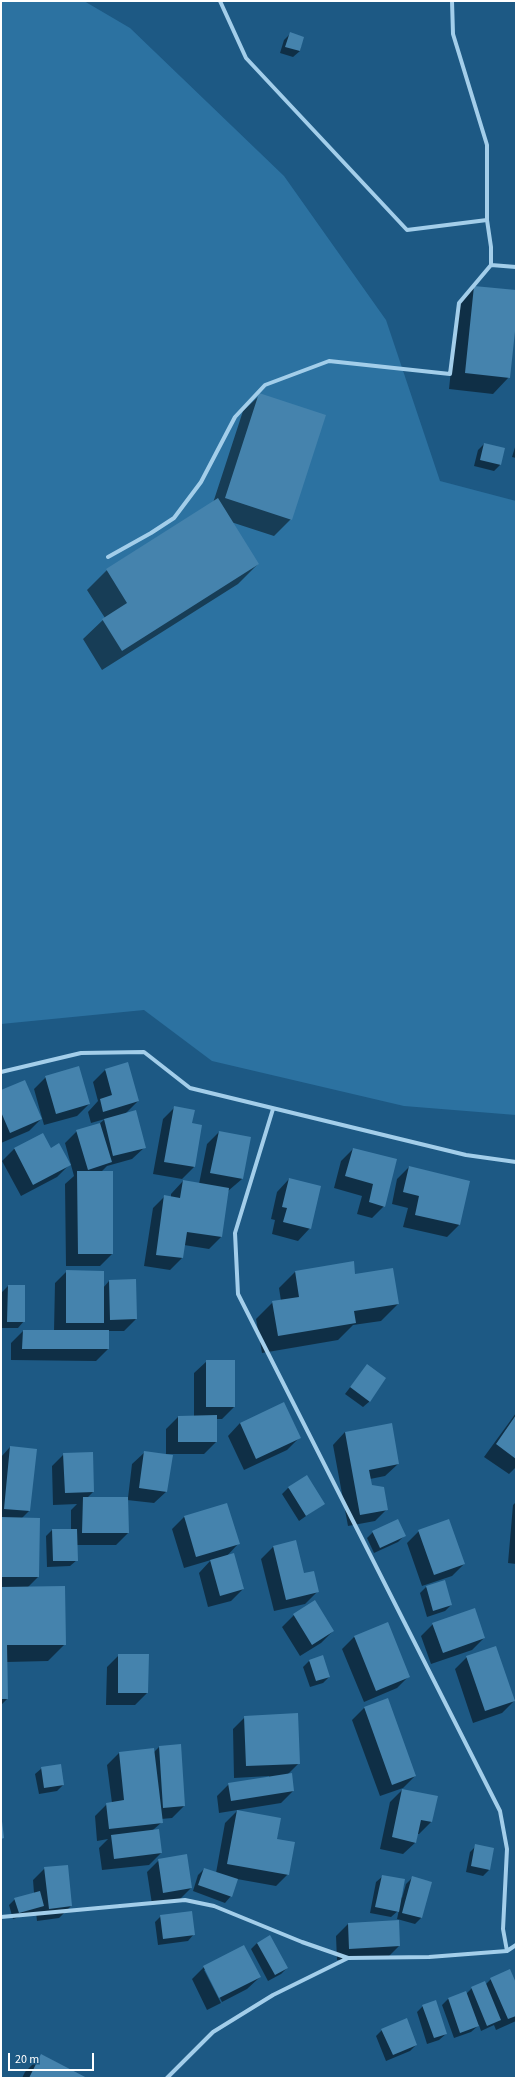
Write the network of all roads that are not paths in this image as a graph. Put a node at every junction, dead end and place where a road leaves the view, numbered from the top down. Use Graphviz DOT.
graph roads {
  1 [pos="220,1"];
  2 [pos="452,1"];
  3 [pos="487,220"];
  4 [pos="491,265"];
  5 [pos="516,267"];
  6 [pos="108,557"];
  7 [pos="1,1072"];
  8 [pos="273,1110"];
  9 [pos="516,1162"];
  10 [pos="1,1917"];
  11 [pos="516,1945"];
  12 [pos="507,1951"];
  13 [pos="348,1958"];
  14 [pos="167,2078"];
  1 -- 3 [label="street"];
  2 -- 3 [label="street"];
  3 -- 4 [label="street"];
  4 -- 5 [label="street"];
  4 -- 6 [label="street"];
  7 -- 8 [label="street"];
  8 -- 9 [label="street"];
  8 -- 12 [label="street"];
  10 -- 13 [label="street"];
  11 -- 12 [label="street"];
  12 -- 13 [label="street"];
  13 -- 14 [label="street"];
}
